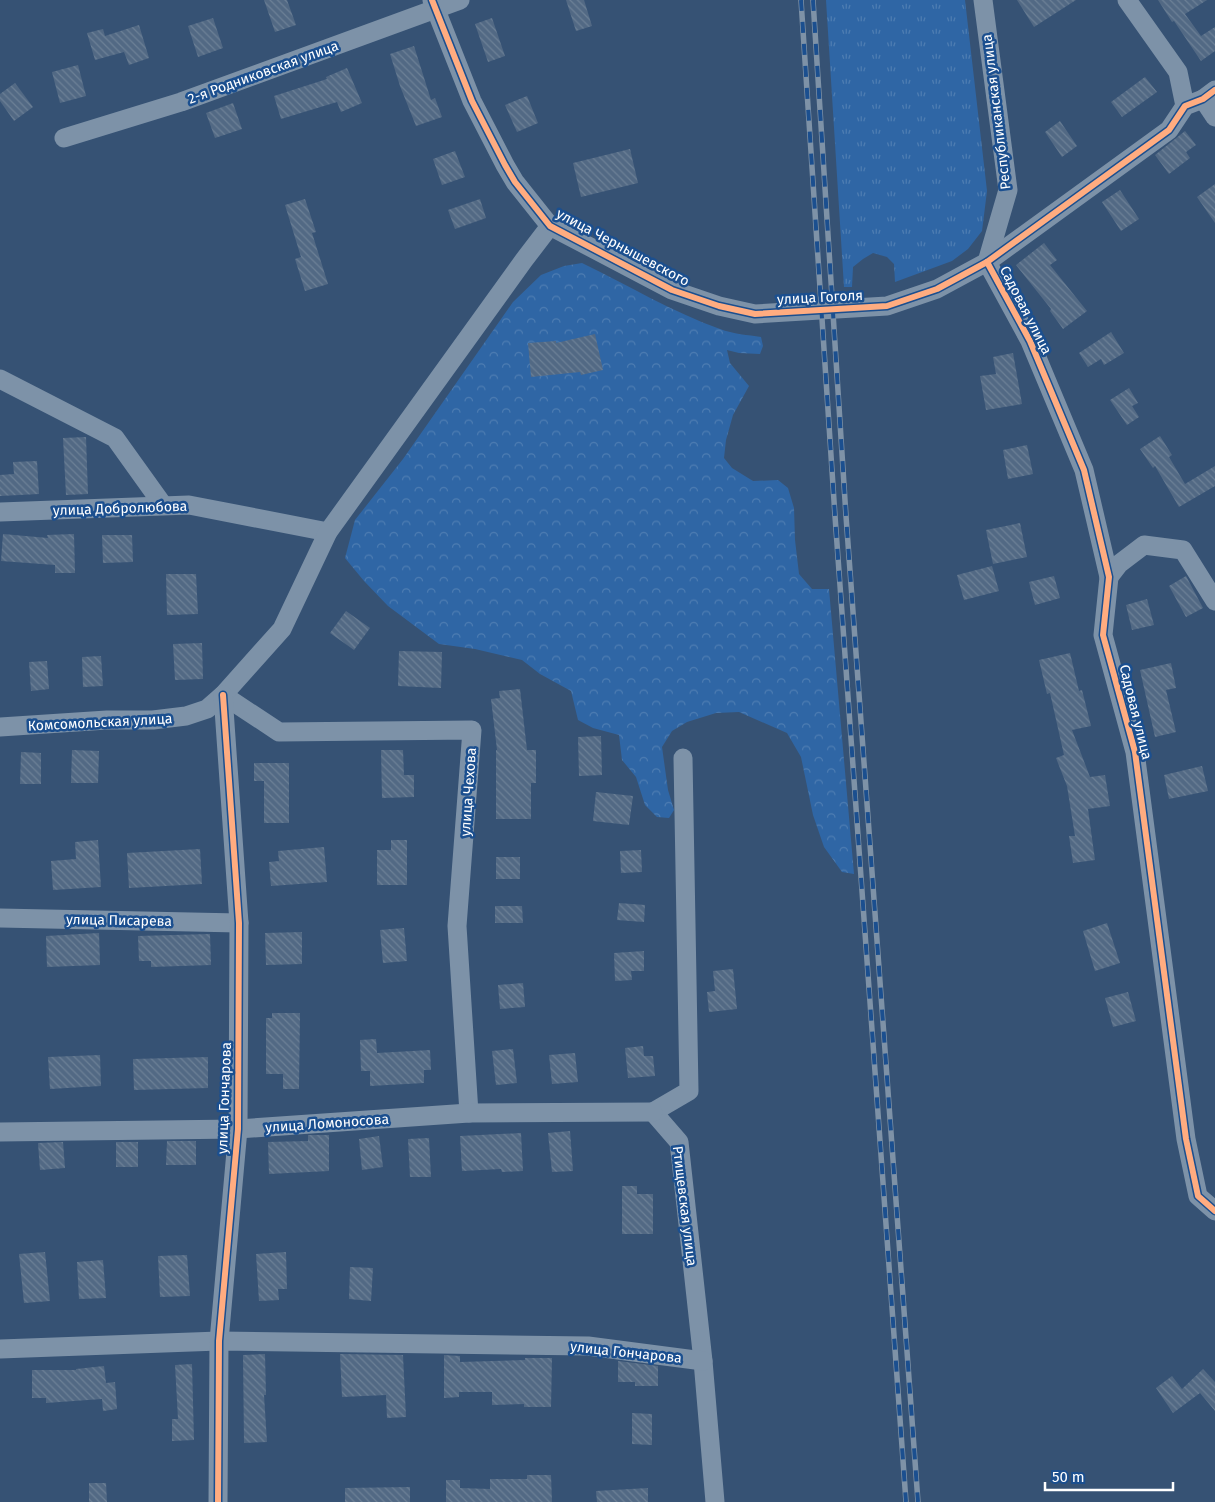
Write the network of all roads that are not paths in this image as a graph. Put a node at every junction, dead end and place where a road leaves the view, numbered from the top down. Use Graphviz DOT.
graph roads {
  1 [pos="460,0"];
  2 [pos="983,0"];
  3 [pos="1127,0"];
  4 [pos="434,5"];
  5 [pos="1209,94"];
  6 [pos="1185,106"];
  7 [pos="1215,117"];
  8 [pos="64,138"];
  9 [pos="550,226"];
  10 [pos="987,262"];
  11 [pos="755,314"];
  12 [pos="0,379"];
  13 [pos="163,505"];
  14 [pos="0,512"];
  15 [pos="328,532"];
  16 [pos="1109,578"];
  17 [pos="1215,601"];
  18 [pos="222,695"];
  19 [pos="0,727"];
  20 [pos="683,758"];
  21 [pos="0,918"];
  22 [pos="239,923"];
  23 [pos="653,1112"];
  24 [pos="469,1113"];
  25 [pos="238,1129"];
  26 [pos="0,1132"];
  27 [pos="1215,1211"];
  28 [pos="219,1341"];
  29 [pos="0,1349"];
  30 [pos="703,1361"];
  31 [pos="218,1502"];
  32 [pos="715,1502"];
  1 -- 4 [label="street, 2-я Родниковская улица"];
  2 -- 10 [label="street, Республиканская улица"];
  3 -- 6 [label="street"];
  4 -- 8 [label="street, 2-я Родниковская улица"];
  4 -- 9 [label="street, улица Чернышевского"];
  5 -- 6 [label="street"];
  5 -- 7 [label="street"];
  6 -- 10 [label="street"];
  9 -- 11 [label="street, улица Чернышевского"];
  9 -- 15 [label="street, Комсомольская улица"];
  10 -- 11 [label="street, улица Гоголя"];
  10 -- 16 [label="street, Садовая улица"];
  12 -- 13 [label="street"];
  13 -- 14 [label="street, улица Добролюбова"];
  13 -- 15 [label="street, улица Добролюбова"];
  15 -- 18 [label="street, Комсомольская улица"];
  16 -- 17 [label="street"];
  16 -- 27 [label="street, Садовая улица"];
  18 -- 19 [label="street, Комсомольская улица"];
  18 -- 22 [label="street, улица Гончарова"];
  18 -- 24 [label="street, улица Чехова"];
  20 -- 23 [label="street"];
  21 -- 22 [label="street, улица Писарева"];
  22 -- 25 [label="street, улица Гончарова"];
  23 -- 24 [label="street, улица Ломоносова"];
  23 -- 30 [label="street, Ртищевская улица"];
  24 -- 25 [label="street, улица Ломоносова"];
  25 -- 26 [label="street, улица Ломоносова"];
  25 -- 28 [label="street, улица Гончарова"];
  28 -- 29 [label="street, улица Гончарова"];
  28 -- 30 [label="street, улица Гончарова"];
  28 -- 31 [label="street, улица Гончарова"];
  30 -- 32 [label="street, Ртищевская улица"];
}
